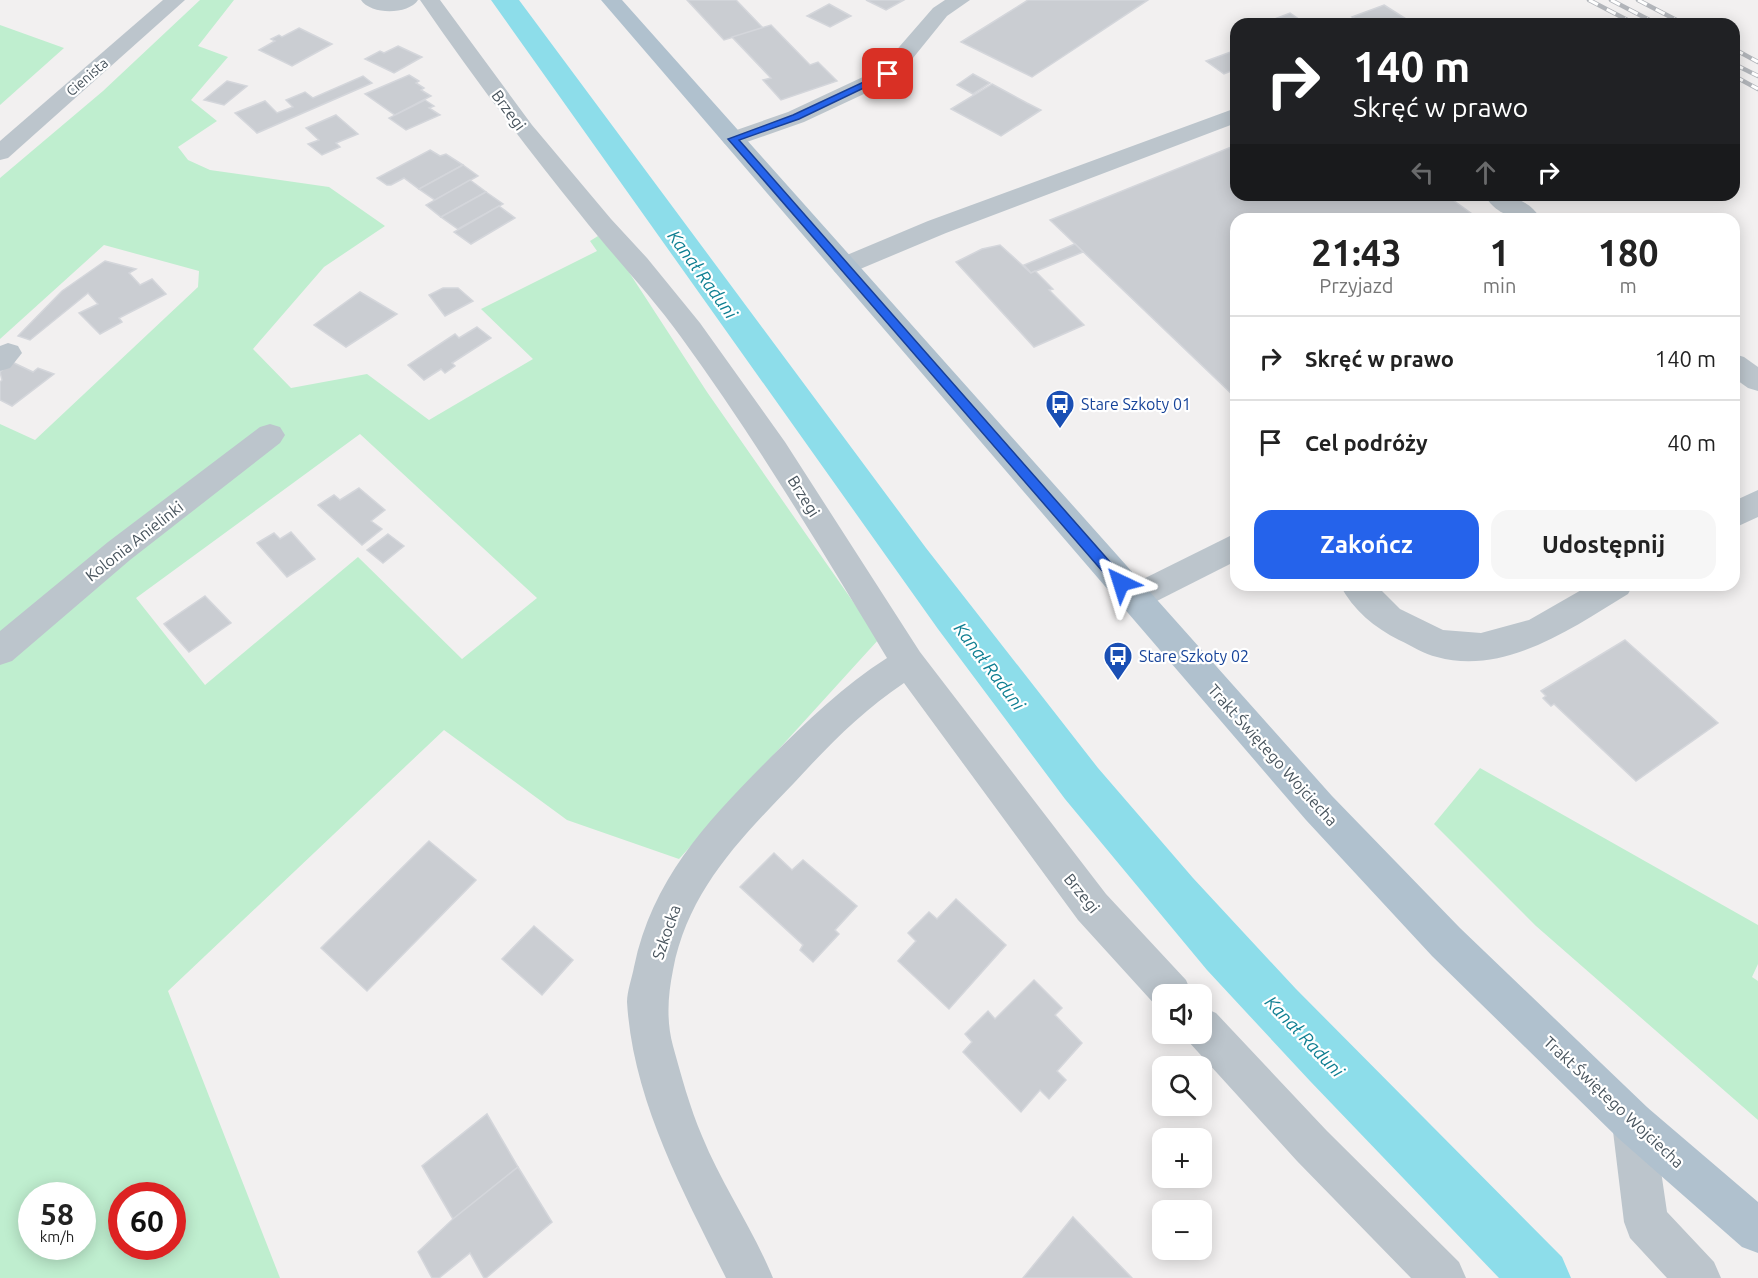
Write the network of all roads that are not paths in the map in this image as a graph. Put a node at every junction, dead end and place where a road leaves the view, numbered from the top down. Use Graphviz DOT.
graph roads {
  1 [pos="175,0"];
  2 [pos="371,0"];
  3 [pos="408,0"];
  4 [pos="430,0"];
  5 [pos="611,0"];
  6 [pos="960,0"];
  7 [pos="1230,117"];
  8 [pos="733,139"];
  9 [pos="0,153"];
  10 [pos="1504,201"];
  11 [pos="1521,213"];
  12 [pos="844,266"];
  13 [pos="1740,368"];
  14 [pos="1758,381"];
  15 [pos="270,435"];
  16 [pos="1758,502"];
  17 [pos="1740,512"];
  18 [pos="1230,549"];
  19 [pos="1362,591"];
  20 [pos="1607,591"];
  21 [pos="1134,598"];
  22 [pos="0,651"];
  23 [pos="908,662"];
  24 [pos="1163,984"];
  25 [pos="1212,1038"];
  26 [pos="1633,1124"];
  27 [pos="1758,1231"];
  28 [pos="750,1278"];
  29 [pos="1443,1278"];
  30 [pos="1698,1278"];
  1 -- 9 [label="street, Cienista"];
  2 -- 3 [label="street"];
  4 -- 23 [label="street, Brzegi"];
  5 -- 8 [label="main road, Trakt Świętego Wojciecha"];
  6 -- 8 [label="street"];
  7 -- 12 [label="street"];
  8 -- 12 [label="main road, Trakt Świętego Wojciecha"];
  10 -- 11 [label="street"];
  12 -- 21 [label="main road, Trakt Świętego Wojciecha"];
  13 -- 14 [label="street"];
  15 -- 22 [label="street, Kolonia Anielinki"];
  16 -- 17 [label="street"];
  18 -- 21 [label="street"];
  19 -- 20 [label="street"];
  21 -- 26 [label="main road, Trakt Świętego Wojciecha"];
  23 -- 24 [label="street, Brzegi"];
  23 -- 28 [label="street, Szkocka"];
  25 -- 29 [label="street"];
  26 -- 27 [label="main road, Trakt Świętego Wojciecha"];
  26 -- 30 [label="street"];
}
